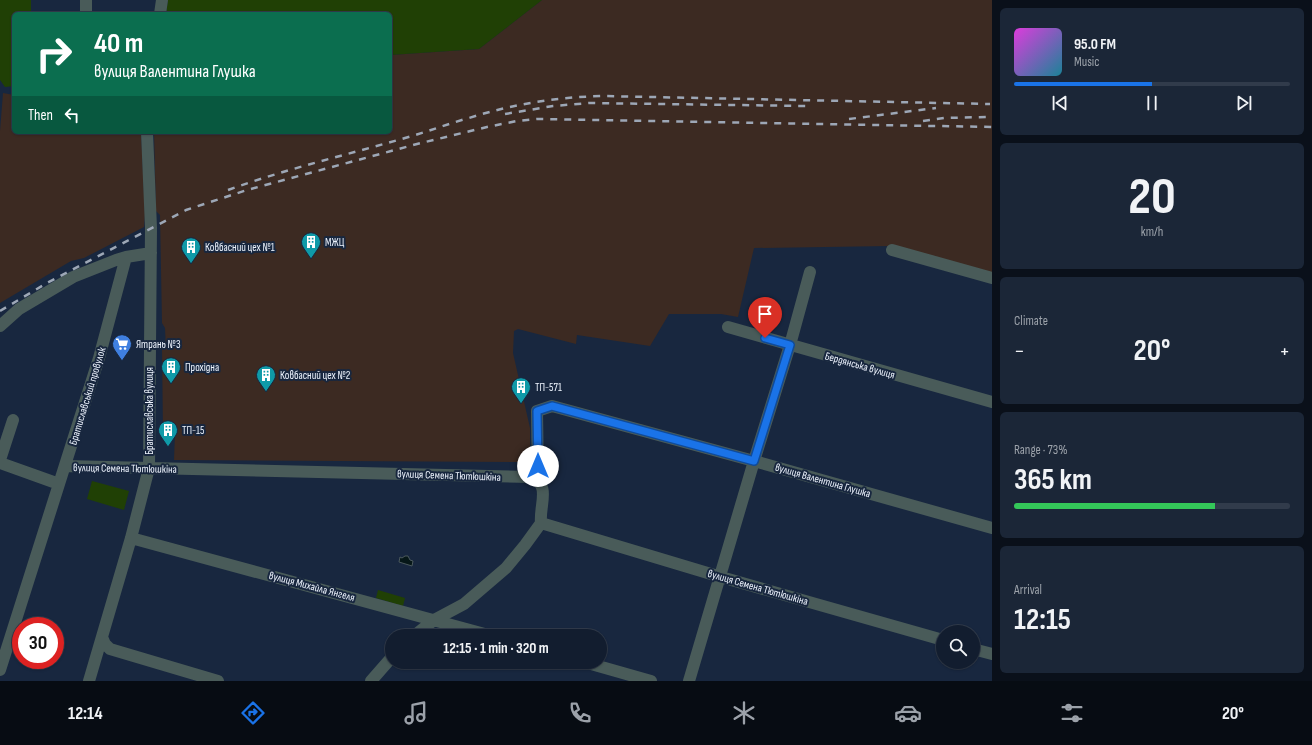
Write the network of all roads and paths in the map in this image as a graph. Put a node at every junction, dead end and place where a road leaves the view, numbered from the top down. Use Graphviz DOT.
graph roads {
  1 [pos="162,0"];
  2 [pos="160,12"];
  3 [pos="147,134"];
  4 [pos="892,250"];
  5 [pos="151,253"];
  6 [pos="126,257"];
  7 [pos="810,272"];
  8 [pos="992,278"];
  9 [pos="0,326"];
  10 [pos="728,327"];
  11 [pos="790,345"];
  12 [pos="992,402"];
  13 [pos="13,420"];
  14 [pos="0,460"];
  15 [pos="754,461"];
  16 [pos="0,463"];
  17 [pos="65,466"];
  18 [pos="149,468"];
  19 [pos="538,480"];
  20 [pos="59,484"];
  21 [pos="541,523"];
  22 [pos="992,528"];
  23 [pos="131,538"];
  24 [pos="721,577"];
  25 [pos="434,620"];
  26 [pos="423,629"];
  27 [pos="467,629"];
  28 [pos="102,637"];
  29 [pos="936,638"];
  30 [pos="980,651"];
  31 [pos="992,654"];
  32 [pos="385,665"];
  33 [pos="607,669"];
  34 [pos="0,670"];
  35 [pos="89,681"];
  36 [pos="218,681"];
  37 [pos="371,681"];
  38 [pos="651,681"];
  39 [pos="689,681"];
  1 -- 2 [label="street"];
  3 -- 5 [label="street, Братиславська вулиця"];
  4 -- 8 [label="street"];
  5 -- 6 [label="street"];
  5 -- 18 [label="street, Братиславська вулиця"];
  6 -- 9 [label="street"];
  6 -- 17 [label="street, Братиславський провулок"];
  7 -- 11 [label="street"];
  10 -- 11 [label="street, Бердянська вулиця"];
  11 -- 12 [label="street, Бердянська вулиця"];
  11 -- 15 [label="street"];
  13 -- 14 [label="street"];
  15 -- 19 [label="street, вулиця Валентина Глушка"];
  15 -- 22 [label="street, вулиця Валентина Глушка"];
  15 -- 24 [label="street"];
  16 -- 20 [label="street"];
  17 -- 18 [label="street, вулиця Семена Тютюшкіна"];
  17 -- 20 [label="street, Братиславський провулок"];
  18 -- 19 [label="street, вулиця Семена Тютюшкіна"];
  18 -- 23 [label="street, Братиславська вулиця"];
  19 -- 21 [label="street"];
  20 -- 34 [label="street, Братиславський провулок"];
  21 -- 24 [label="street, вулиця Семена Тютюшкіна"];
  21 -- 25 [label="street"];
  23 -- 25 [label="street, вулиця Михайла Янгеля"];
  23 -- 28 [label="street, Братиславська вулиця"];
  24 -- 29 [label="street, вулиця Семена Тютюшкіна"];
  24 -- 39 [label="street"];
  25 -- 26 [label="street"];
  25 -- 27 [label="street, вулиця Михайла Янгеля"];
  28 -- 35 [label="street, Братиславська вулиця"];
  28 -- 36 [label="street"];
  30 -- 31 [label="street"];
  32 -- 37 [label="street"];
  33 -- 38 [label="street"];
}
